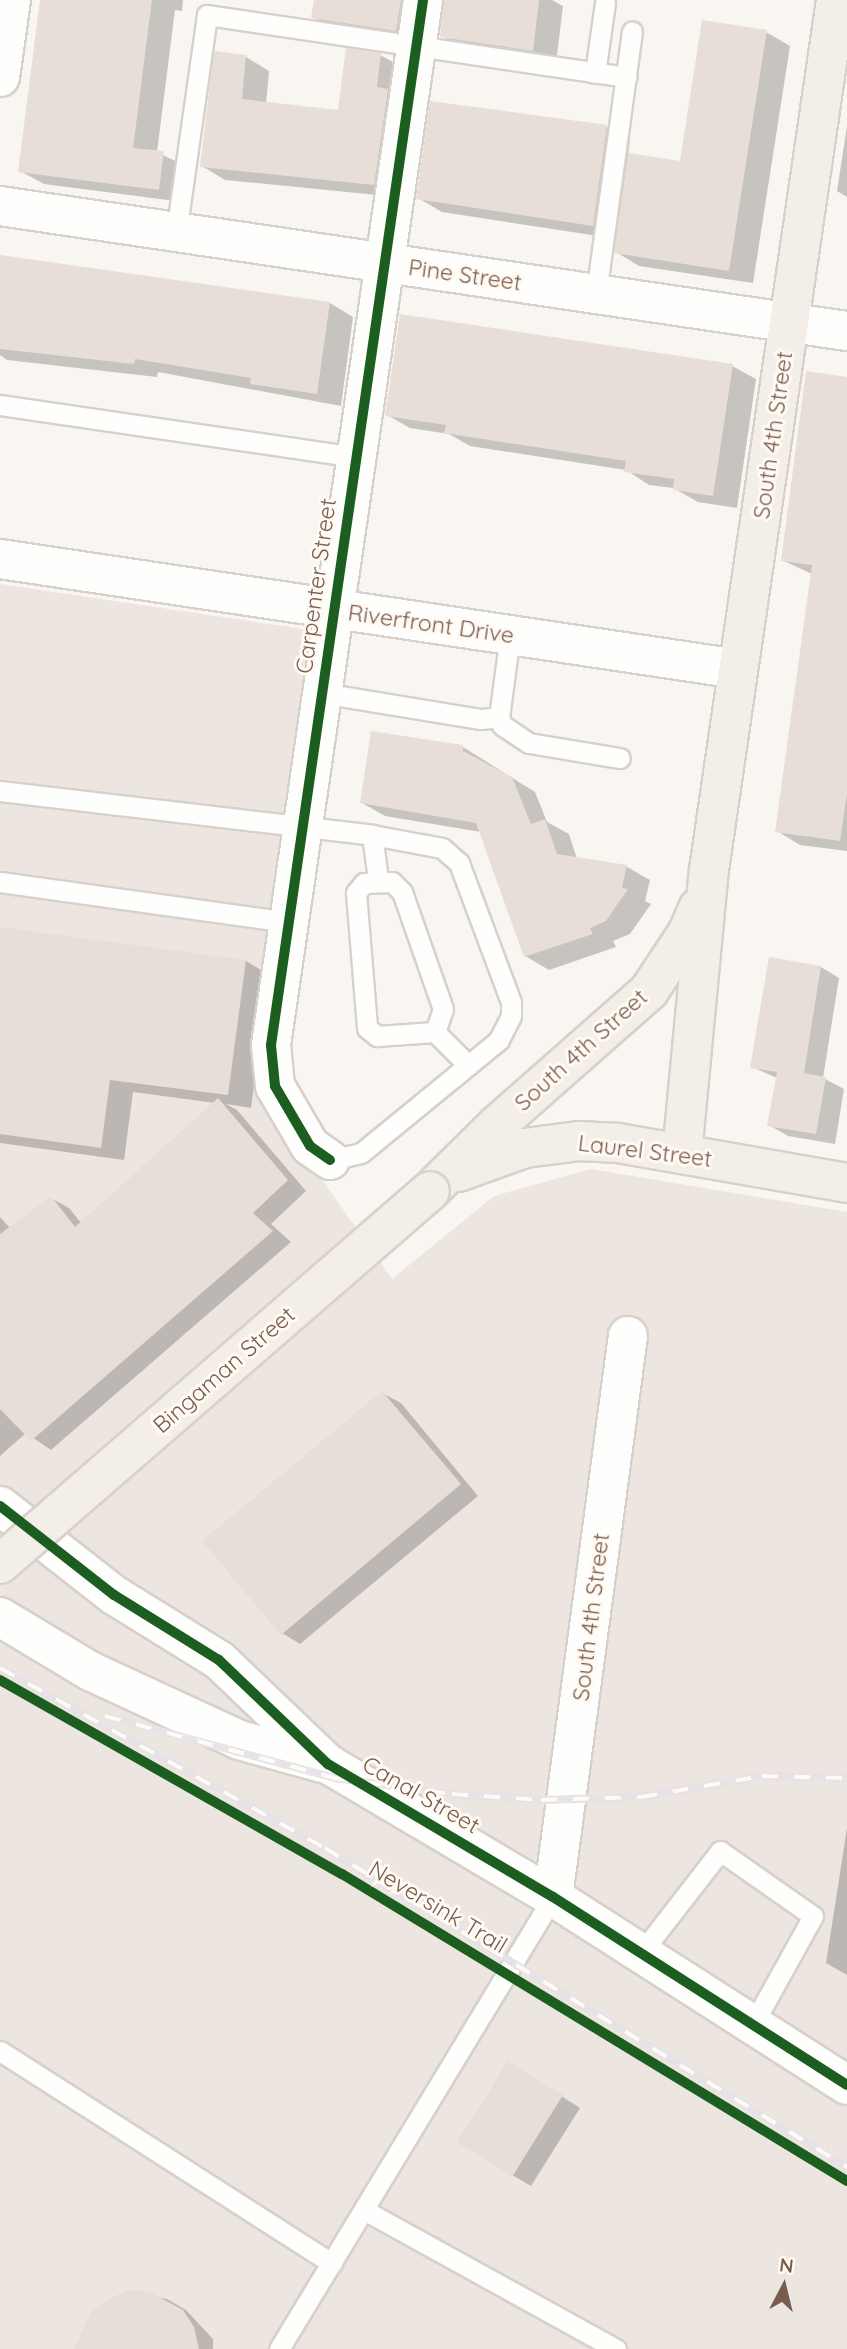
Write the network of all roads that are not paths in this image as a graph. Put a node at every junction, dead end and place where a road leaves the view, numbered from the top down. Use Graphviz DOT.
graph roads {
  1 [pos="12,0"];
  2 [pos="423,0"];
  3 [pos="836,0"];
  4 [pos="605,3"];
  5 [pos="228,8"];
  6 [pos="632,31"];
  7 [pos="416,45"];
  8 [pos="595,73"];
  9 [pos="0,77"];
  10 [pos="626,77"];
  11 [pos="0,206"];
  12 [pos="176,233"];
  13 [pos="384,263"];
  14 [pos="596,294"];
  15 [pos="789,322"];
  16 [pos="847,331"];
  17 [pos="0,405"];
  18 [pos="356,457"];
  19 [pos="0,559"];
  20 [pos="334,610"];
  21 [pos="510,635"];
  22 [pos="738,669"];
  23 [pos="322,693"];
  24 [pos="499,717"];
  25 [pos="620,758"];
  26 [pos="0,791"];
  27 [pos="302,830"];
  28 [pos="372,835"];
  29 [pos="709,870"];
  30 [pos="378,879"];
  31 [pos="0,882"];
  32 [pos="288,922"];
  33 [pos="435,1032"];
  34 [pos="468,1065"];
  35 [pos="682,1154"];
  36 [pos="330,1160"];
  37 [pos="847,1183"];
  38 [pos="438,1184"];
  39 [pos="628,1336"];
  40 [pos="0,1506"];
  41 [pos="0,1564"];
  42 [pos="0,1617"];
  43 [pos="328,1764"];
  44 [pos="554,1897"];
  45 [pos="641,1952"];
  46 [pos="752,2026"];
  47 [pos="0,2051"];
  48 [pos="847,2085"];
  49 [pos="364,2210"];
  50 [pos="332,2263"];
  51 [pos="279,2349"];
  52 [pos="616,2349"];
  1 -- 9 [label="street"];
  2 -- 7 [label="street, Carpenter Street"];
  3 -- 15 [label="main road, South 4th Street"];
  4 -- 8 [label="lane"];
  5 -- 7 [label="lane"];
  5 -- 12 [label="lane"];
  6 -- 10 [label="lane"];
  7 -- 8 [label="lane"];
  7 -- 13 [label="street, Carpenter Street"];
  8 -- 10 [label="lane"];
  10 -- 14 [label="lane"];
  11 -- 12 [label="street, Pine Street"];
  12 -- 13 [label="street, Pine Street"];
  13 -- 14 [label="street, Pine Street"];
  13 -- 18 [label="street, Carpenter Street"];
  14 -- 15 [label="street, Pine Street"];
  15 -- 16 [label="street, Pine Street"];
  15 -- 22 [label="main road, South 4th Street"];
  17 -- 18 [label="lane"];
  18 -- 20 [label="street, Carpenter Street"];
  19 -- 20 [label="street, Riverfront Drive"];
  20 -- 21 [label="street, Riverfront Drive"];
  20 -- 23 [label="street, Carpenter Street"];
  21 -- 22 [label="street, Riverfront Drive"];
  21 -- 24 [label="lane"];
  22 -- 29 [label="main road, South 4th Street"];
  23 -- 24 [label="lane"];
  23 -- 27 [label="street, Carpenter Street"];
  24 -- 25 [label="lane"];
  26 -- 27 [label="lane"];
  27 -- 28 [label="lane"];
  27 -- 32 [label="street, Carpenter Street"];
  28 -- 30 [label="lane"];
  28 -- 34 [label="lane"];
  29 -- 35 [label="main road, South 4th Street"];
  29 -- 38 [label="main road, South 4th Street"];
  30 -- 33 [label="lane"];
  30 -- 33 [label="lane"];
  31 -- 32 [label="lane"];
  32 -- 36 [label="street, Carpenter Street"];
  33 -- 34 [label="lane"];
  34 -- 36 [label="lane"];
  35 -- 37 [label="main road, Laurel Street"];
  35 -- 38 [label="main road, Laurel Street"];
  38 -- 41 [label="main road, Bingaman Street, bridge"];
  39 -- 44 [label="street, South 4th Street"];
  40 -- 43 [label="street, Canal Street"];
  42 -- 43 [label="street, Canal Street"];
  43 -- 44 [label="street, Canal Street"];
  44 -- 45 [label="street, Canal Street"];
  44 -- 49 [label="lane"];
  45 -- 46 [label="street, Canal Street"];
  45 -- 46 [label="lane"];
  46 -- 48 [label="street, Canal Street"];
  47 -- 50 [label="lane"];
  49 -- 50 [label="lane"];
  49 -- 52 [label="lane"];
  50 -- 51 [label="lane"];
}
